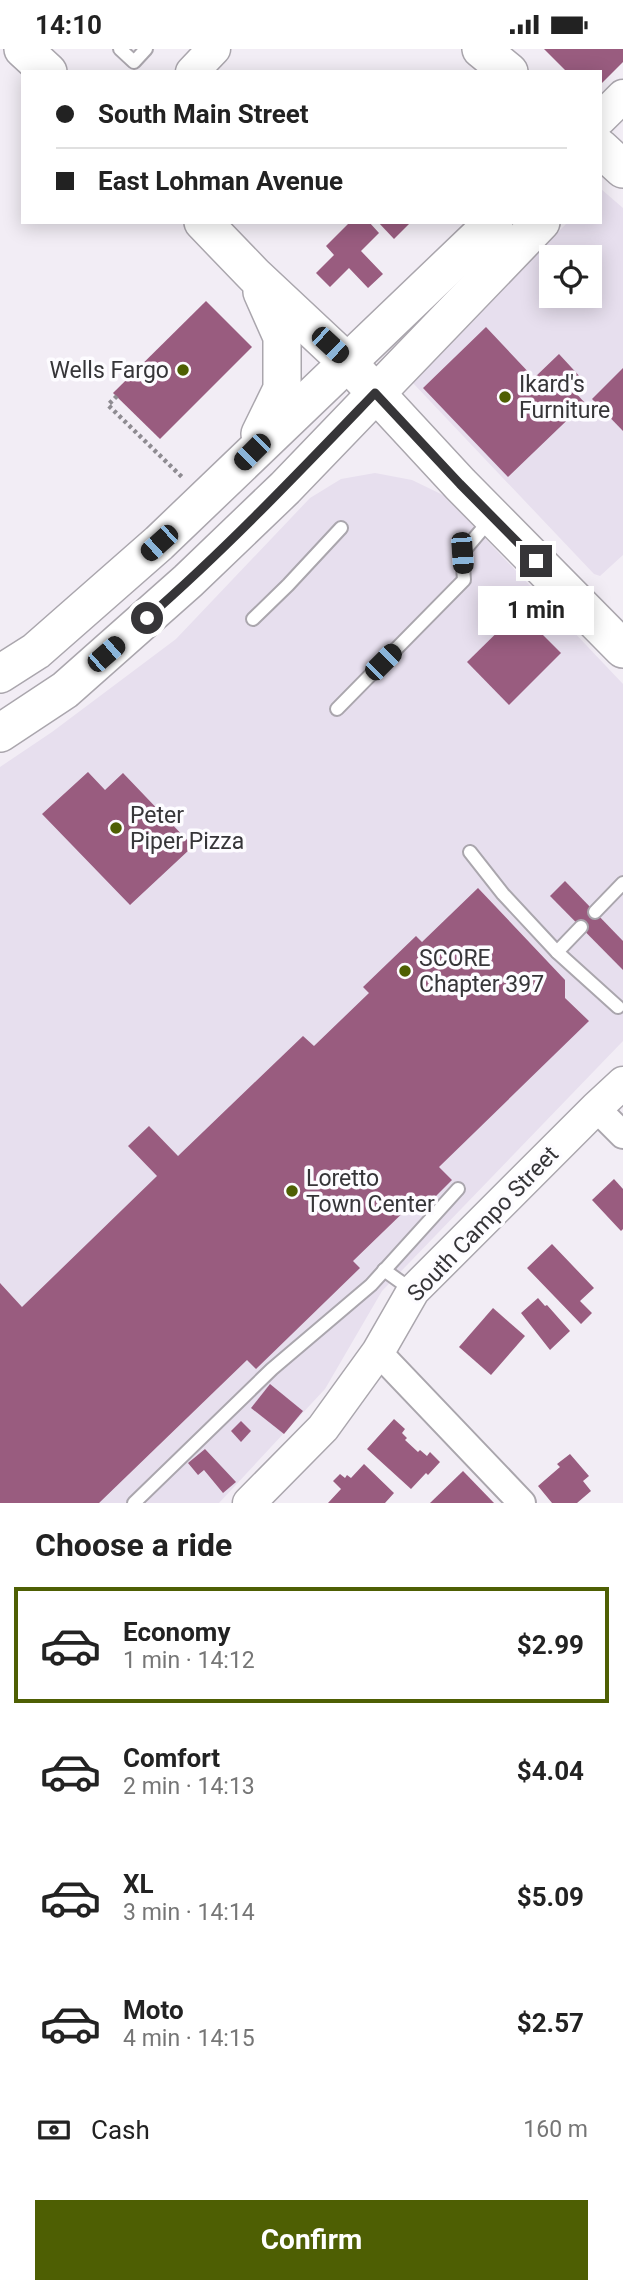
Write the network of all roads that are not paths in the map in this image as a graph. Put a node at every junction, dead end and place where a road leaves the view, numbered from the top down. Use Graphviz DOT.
graph roads {
  1 [pos="120,49"];
  2 [pos="146,49"];
  3 [pos="214,49"];
  4 [pos="481,49"];
  5 [pos="194,70"];
  6 [pos="507,70"];
  7 [pos="623,96"];
  8 [pos="602,117"];
  9 [pos="205,224"];
  10 [pos="492,224"];
  11 [pos="539,224"];
  12 [pos="254,275"];
  13 [pos="348,363"];
  14 [pos="375,393"];
  15 [pos="252,452"];
  16 [pos="492,517"];
  17 [pos="341,528"];
  18 [pos="253,619"];
  19 [pos="617,631"];
  20 [pos="36,652"];
  21 [pos="0,674"];
  22 [pos="65,690"];
  23 [pos="337,709"];
  24 [pos="0,733"];
  25 [pos="470,852"];
  26 [pos="623,883"];
  27 [pos="595,912"];
  28 [pos="581,927"];
  29 [pos="557,952"];
  30 [pos="621,1007"];
  31 [pos="623,1083"];
  32 [pos="596,1108"];
  33 [pos="623,1135"];
  34 [pos="458,1189"];
  35 [pos="384,1270"];
  36 [pos="413,1291"];
  37 [pos="378,1352"];
  38 [pos="134,1503"];
  39 [pos="249,1503"];
  40 [pos="522,1503"];
  1 -- 2 [label="lane"];
  3 -- 5 [label="street"];
  4 -- 6 [label="main road"];
  7 -- 8 [label="street"];
  9 -- 12 [label="main road"];
  10 -- 13 [label="main road"];
  11 -- 14 [label="main road"];
  12 -- 13 [label="main road"];
  12 -- 15 [label="main road"];
  13 -- 14 [label="main road"];
  13 -- 15 [label="main road"];
  14 -- 16 [label="main road"];
  14 -- 22 [label="main road"];
  15 -- 20 [label="main road"];
  16 -- 19 [label="main road"];
  16 -- 23 [label="lane"];
  17 -- 18 [label="lane"];
  20 -- 21 [label="main road"];
  20 -- 22 [label="main road"];
  22 -- 24 [label="main road"];
  25 -- 29 [label="lane"];
  26 -- 27 [label="lane"];
  28 -- 29 [label="lane"];
  29 -- 30 [label="lane"];
  31 -- 32 [label="street, South Campo Street"];
  32 -- 33 [label="street"];
  32 -- 36 [label="street, South Campo Street"];
  34 -- 35 [label="lane"];
  35 -- 36 [label="lane"];
  35 -- 38 [label="lane"];
  36 -- 37 [label="street, South Campo Street"];
  37 -- 39 [label="street, South Campo Street"];
  37 -- 40 [label="street"];
}
